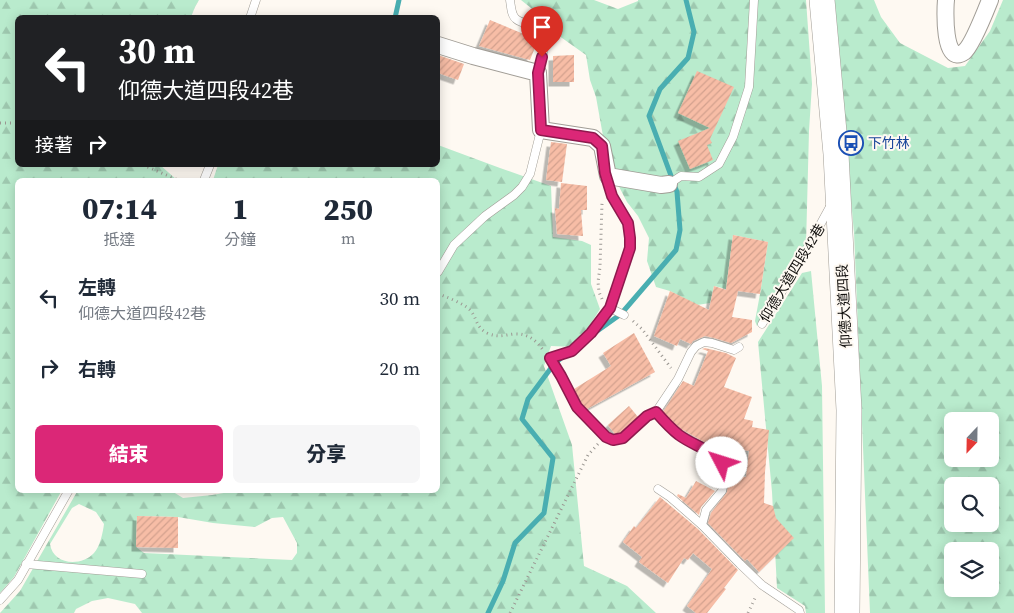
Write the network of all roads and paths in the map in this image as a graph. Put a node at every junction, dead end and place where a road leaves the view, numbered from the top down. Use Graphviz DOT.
graph roads {
  1 [pos="256,0"];
  2 [pos="510,0"];
  3 [pos="754,0"];
  4 [pos="822,0"];
  5 [pos="946,0"];
  6 [pos="990,0"];
  7 [pos="251,15"];
  8 [pos="440,46"];
  9 [pos="538,73"];
  10 [pos="0,123"];
  11 [pos="15,123"];
  12 [pos="541,130"];
  13 [pos="602,146"];
  14 [pos="148,167"];
  15 [pos="173,178"];
  16 [pos="606,178"];
  17 [pos="675,180"];
  18 [pos="838,193"];
  19 [pos="440,269"];
  20 [pos="440,295"];
  21 [pos="612,309"];
  22 [pos="624,316"];
  23 [pos="762,324"];
  24 [pos="738,347"];
  25 [pos="550,358"];
  26 [pos="678,379"];
  27 [pos="656,412"];
  28 [pos="606,437"];
  29 [pos="658,489"];
  30 [pos="67,493"];
  31 [pos="702,525"];
  32 [pos="26,564"];
  33 [pos="142,574"];
  34 [pos="762,585"];
  35 [pos="0,600"];
  36 [pos="510,613"];
  37 [pos="748,613"];
  38 [pos="800,613"];
  39 [pos="847,613"];
  1 -- 7 [label="lane"];
  2 -- 9 [label="lane"];
  3 -- 17 [label="lane"];
  4 -- 18 [label="main road, 仰德大道四段"];
  5 -- 6 [label="street"];
  8 -- 9 [label="street"];
  9 -- 12 [label="street"];
  10 -- 11 [label="path"];
  12 -- 13 [label="street"];
  12 -- 19 [label="lane"];
  13 -- 16 [label="lane"];
  13 -- 17 [label="street"];
  14 -- 15 [label="path"];
  16 -- 21 [label="path"];
  16 -- 21 [label="lane"];
  18 -- 23 [label="lane, 仰德大道四段42巷"];
  18 -- 39 [label="main road, 仰德大道四段"];
  20 -- 25 [label="path"];
  21 -- 22 [label="lane"];
  21 -- 25 [label="lane"];
  22 -- 26 [label="path"];
  24 -- 26 [label="lane"];
  25 -- 28 [label="lane"];
  26 -- 27 [label="lane"];
  27 -- 28 [label="lane"];
  27 -- 31 [label="lane"];
  28 -- 36 [label="path"];
  29 -- 31 [label="lane"];
  30 -- 32 [label="lane"];
  31 -- 34 [label="lane"];
  32 -- 33 [label="lane"];
  32 -- 35 [label="lane"];
  34 -- 37 [label="path"];
  34 -- 38 [label="lane"];
}
